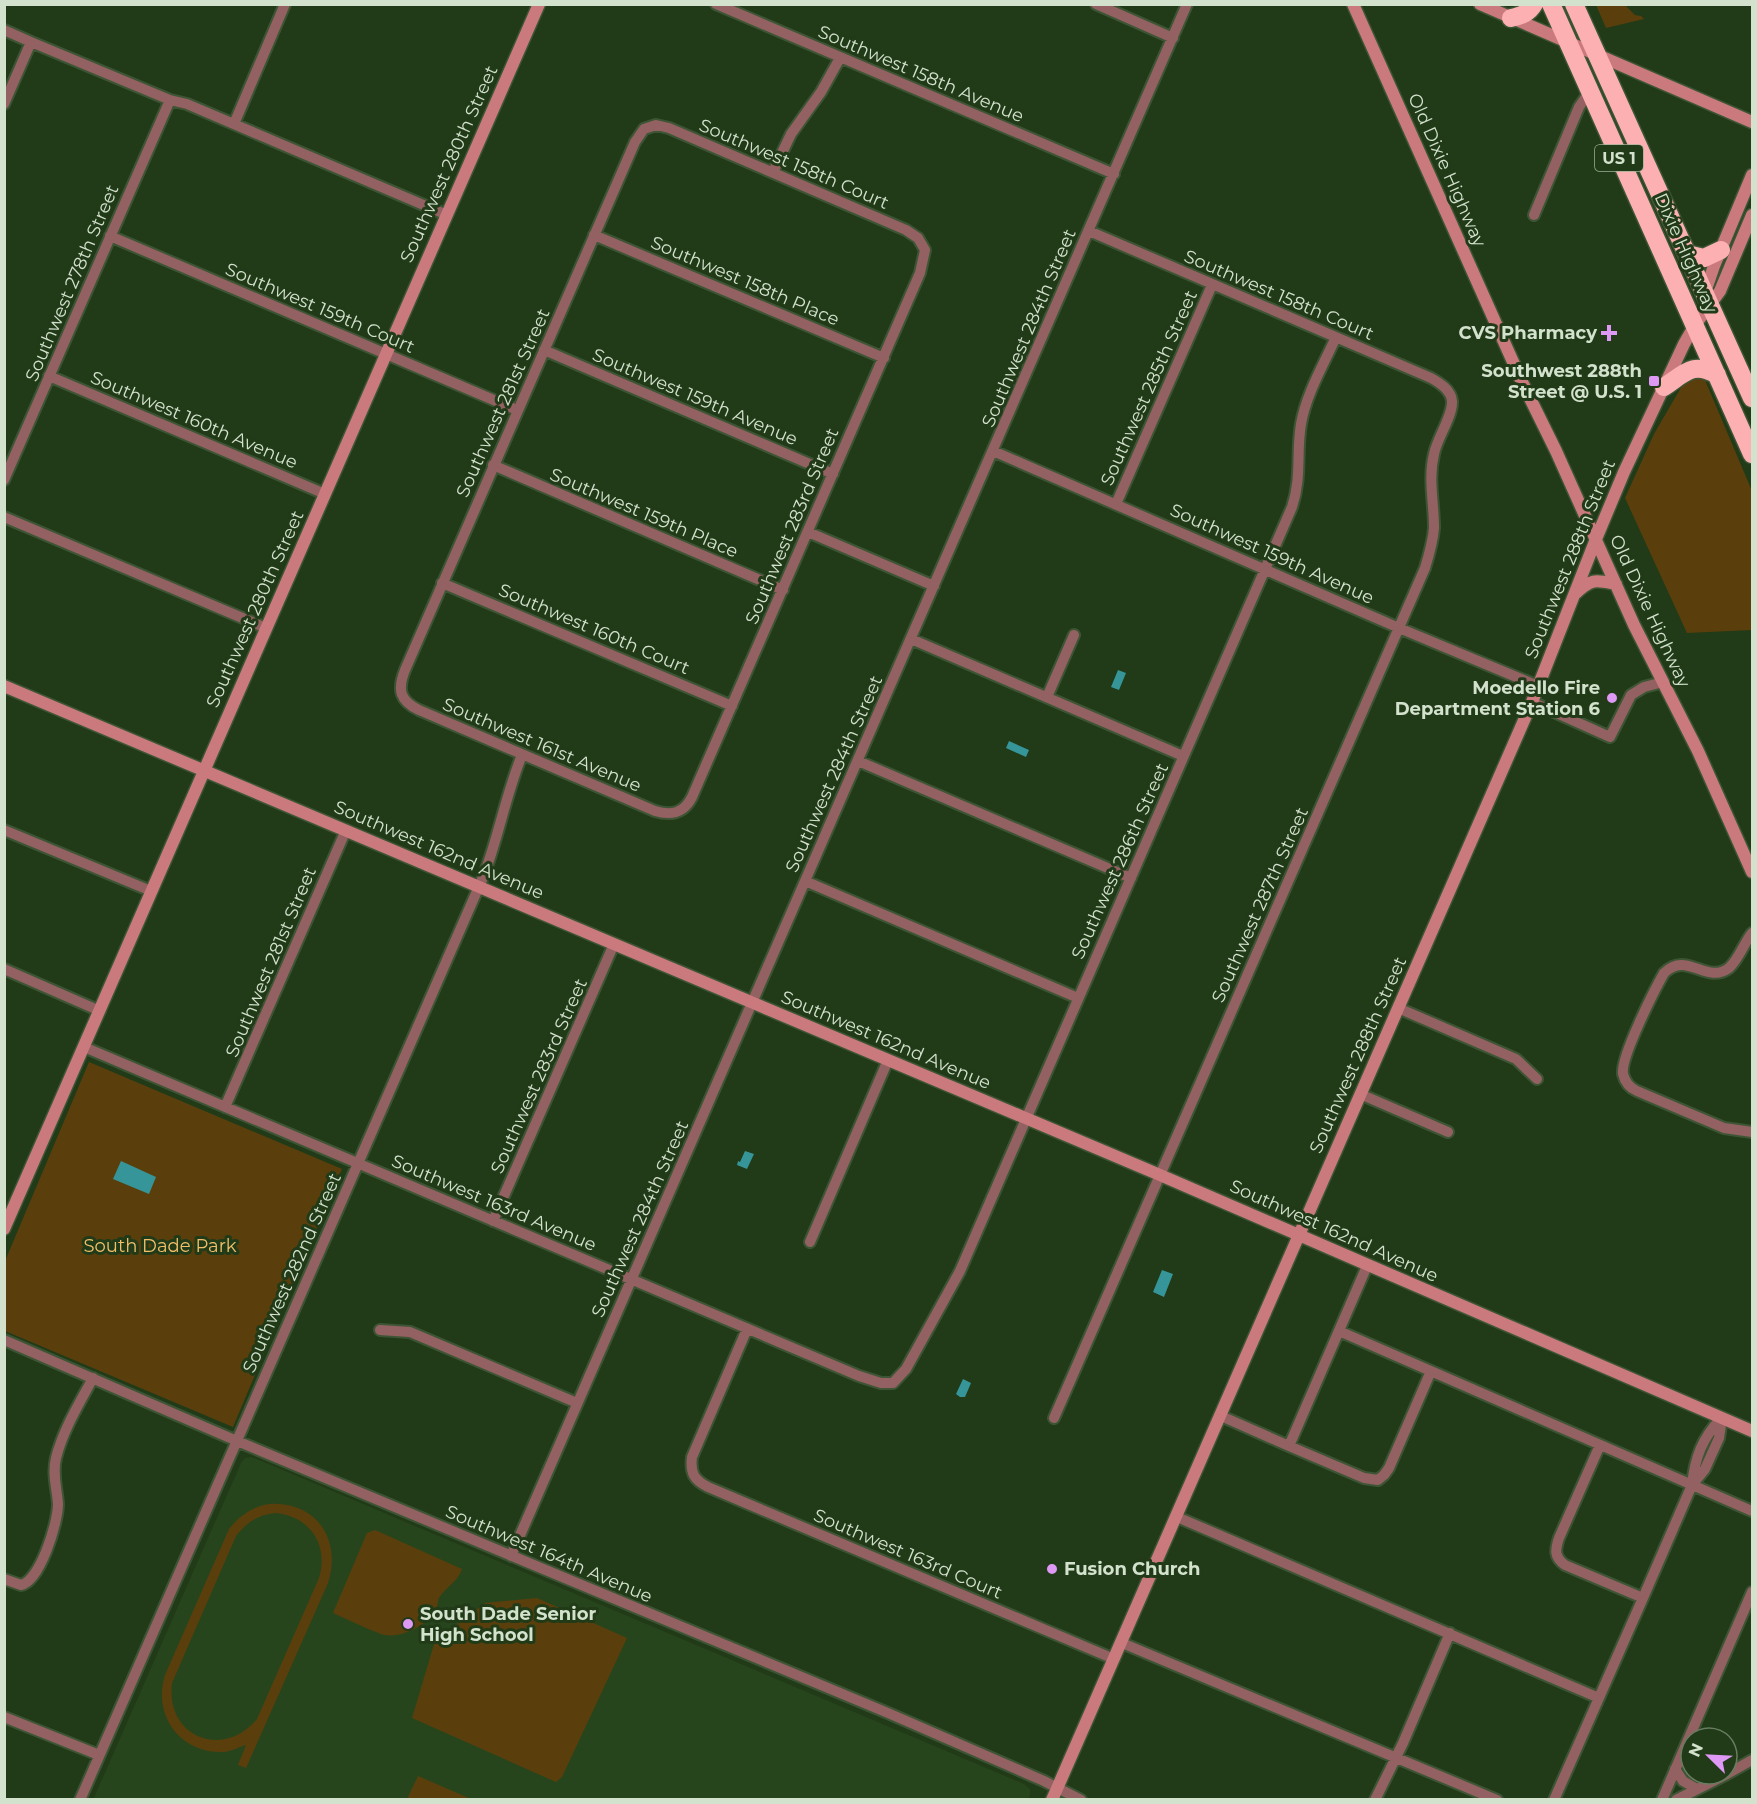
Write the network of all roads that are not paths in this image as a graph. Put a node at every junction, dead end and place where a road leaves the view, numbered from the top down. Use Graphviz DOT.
graph roads {
  1 [pos="285,4"];
  2 [pos="539,4"];
  3 [pos="716,4"];
  4 [pos="1096,4"];
  5 [pos="1187,4"];
  6 [pos="1353,4"];
  7 [pos="1480,4"];
  8 [pos="1534,4"];
  9 [pos="1551,4"];
  10 [pos="1574,4"];
  11 [pos="1511,18"];
  12 [pos="4,30"];
  13 [pos="1173,38"];
  14 [pos="31,42"];
  15 [pos="1568,43"];
  16 [pos="1598,55"];
  17 [pos="840,58"];
  18 [pos="1590,91"];
  19 [pos="170,100"];
  20 [pos="4,104"];
  21 [pos="1752,122"];
  22 [pos="234,124"];
  23 [pos="647,126"];
  24 [pos="773,172"];
  25 [pos="1114,174"];
  26 [pos="1752,175"];
  27 [pos="447,215"];
  28 [pos="1534,215"];
  29 [pos="1752,215"];
  30 [pos="1089,231"];
  31 [pos="594,235"];
  32 [pos="110,236"];
  33 [pos="923,244"];
  34 [pos="1721,250"];
  35 [pos="1687,254"];
  36 [pos="1212,285"];
  37 [pos="1708,298"];
  38 [pos="1695,325"];
  39 [pos="1336,337"];
  40 [pos="543,350"];
  41 [pos="386,353"];
  42 [pos="884,358"];
  43 [pos="1717,375"];
  44 [pos="49,376"];
  45 [pos="1664,387"];
  46 [pos="1451,396"];
  47 [pos="1752,398"];
  48 [pos="517,410"];
  49 [pos="993,451"];
  50 [pos="1752,454"];
  51 [pos="493,465"];
  52 [pos="833,474"];
  53 [pos="4,480"];
  54 [pos="325,494"];
  55 [pos="1116,504"];
  56 [pos="4,517"];
  57 [pos="808,532"];
  58 [pos="1596,539"];
  59 [pos="1265,568"];
  60 [pos="442,582"];
  61 [pos="1616,584"];
  62 [pos="934,586"];
  63 [pos="783,590"];
  64 [pos="1573,596"];
  65 [pos="266,628"];
  66 [pos="1399,628"];
  67 [pos="1074,635"];
  68 [pos="911,639"];
  69 [pos="1663,682"];
  70 [pos="4,686"];
  71 [pos="1538,686"];
  72 [pos="402,697"];
  73 [pos="1047,697"];
  74 [pos="1532,702"];
  75 [pos="732,706"];
  76 [pos="522,755"];
  77 [pos="1183,756"];
  78 [pos="858,761"];
  79 [pos="204,770"];
  80 [pos="674,814"];
  81 [pos="4,830"];
  82 [pos="346,830"];
  83 [pos="1752,872"];
  84 [pos="1131,878"];
  85 [pos="806,881"];
  86 [pos="479,886"];
  87 [pos="151,891"];
  88 [pos="1752,933"];
  89 [pos="614,944"];
  90 [pos="4,969"];
  91 [pos="1078,998"];
  92 [pos="753,1002"];
  93 [pos="1398,1008"];
  94 [pos="100,1011"];
  95 [pos="84,1047"];
  96 [pos="888,1060"];
  97 [pos="1537,1079"];
  98 [pos="1360,1094"];
  99 [pos="225,1107"];
  100 [pos="1026,1119"];
  101 [pos="1448,1132"];
  102 [pos="1752,1132"];
  103 [pos="358,1163"];
  104 [pos="1160,1175"];
  105 [pos="493,1221"];
  106 [pos="4,1229"];
  107 [pos="1299,1235"];
  108 [pos="810,1242"];
  109 [pos="1368,1266"];
  110 [pos="632,1279"];
  111 [pos="747,1329"];
  112 [pos="380,1330"];
  113 [pos="1339,1331"];
  114 [pos="4,1340"];
  115 [pos="1431,1371"];
  116 [pos="93,1378"];
  117 [pos="893,1383"];
  118 [pos="577,1403"];
  119 [pos="1221,1416"];
  120 [pos="1054,1418"];
  121 [pos="1722,1418"];
  122 [pos="1752,1431"];
  123 [pos="237,1441"];
  124 [pos="1600,1444"];
  125 [pos="1289,1446"];
  126 [pos="1692,1485"];
  127 [pos="1752,1511"];
  128 [pos="1177,1517"];
  129 [pos="511,1556"];
  130 [pos="4,1579"];
  131 [pos="1752,1592"];
  132 [pos="1642,1598"];
  133 [pos="1450,1633"];
  134 [pos="1122,1643"];
  135 [pos="1114,1659"];
  136 [pos="1599,1698"];
  137 [pos="4,1717"];
  138 [pos="99,1755"];
  139 [pos="1395,1757"];
  140 [pos="1675,1769"];
  141 [pos="1703,1786"];
  142 [pos="1697,1789"];
  143 [pos="1055,1794"];
  144 [pos="80,1800"];
  145 [pos="1081,1800"];
  146 [pos="1375,1800"];
  147 [pos="1497,1800"];
  148 [pos="1554,1800"];
  149 [pos="1662,1800"];
  150 [pos="1677,1800"];
  1 -- 22 [label="street"];
  2 -- 27 [label="street, Southwest 280th Street"];
  3 -- 17 [label="street, Southwest 158th Avenue"];
  4 -- 13 [label="street"];
  5 -- 13 [label="street, Southwest 284th Street"];
  6 -- 58 [label="street, Old Dixie Highway"];
  7 -- 11 [label="street"];
  8 -- 11 [label="highway"];
  9 -- 15 [label="highway, Dixie Highway / US 1"];
  10 -- 16 [label="highway, Dixie Highway / US 1"];
  11 -- 15 [label="street"];
  12 -- 14 [label="street"];
  13 -- 25 [label="street, Southwest 284th Street"];
  14 -- 19 [label="street"];
  14 -- 20 [label="street"];
  15 -- 16 [label="street"];
  15 -- 18 [label="highway, Dixie Highway / US 1"];
  16 -- 21 [label="street"];
  16 -- 35 [label="highway, Dixie Highway / US 1"];
  17 -- 24 [label="street"];
  17 -- 25 [label="street, Southwest 158th Avenue"];
  18 -- 28 [label="street"];
  18 -- 38 [label="highway, Dixie Highway / US 1"];
  19 -- 22 [label="street"];
  19 -- 32 [label="street, Southwest 278th Street"];
  22 -- 27 [label="street"];
  23 -- 24 [label="street, Southwest 158th Court"];
  23 -- 31 [label="street, Southwest 281st Street"];
  24 -- 33 [label="street, Southwest 158th Court"];
  25 -- 30 [label="street, Southwest 284th Street"];
  26 -- 34 [label="street, Southwest 288th Street"];
  27 -- 41 [label="street, Southwest 280th Street"];
  29 -- 37 [label="street, Southwest 288th Street"];
  30 -- 36 [label="street, Southwest 158th Court"];
  30 -- 49 [label="street, Southwest 284th Street"];
  31 -- 40 [label="street, Southwest 281st Street"];
  31 -- 42 [label="street, Southwest 158th Place"];
  32 -- 41 [label="street, Southwest 159th Court"];
  32 -- 44 [label="street, Southwest 278th Street"];
  33 -- 42 [label="street, Southwest 283rd Street"];
  34 -- 35 [label="highway"];
  34 -- 37 [label="street, Southwest 288th Street"];
  35 -- 37 [label="highway, Dixie Highway / US 1"];
  36 -- 39 [label="street, Southwest 158th Court"];
  36 -- 55 [label="street, Southwest 285th Street"];
  37 -- 38 [label="street, Southwest 288th Street"];
  37 -- 47 [label="highway, Dixie Highway / US 1"];
  38 -- 43 [label="highway, Dixie Highway / US 1"];
  38 -- 45 [label="street, Southwest 288th Street"];
  39 -- 46 [label="street, Southwest 158th Court"];
  39 -- 59 [label="street, Southwest 286th Street"];
  40 -- 48 [label="street, Southwest 281st Street"];
  40 -- 52 [label="street, Southwest 159th Avenue"];
  41 -- 48 [label="street, Southwest 159th Court"];
  41 -- 54 [label="street, Southwest 280th Street"];
  42 -- 52 [label="street, Southwest 283rd Street"];
  43 -- 45 [label="highway"];
  43 -- 50 [label="highway, Dixie Highway / US 1"];
  44 -- 53 [label="street, Southwest 278th Street"];
  44 -- 54 [label="street, Southwest 160th Avenue"];
  45 -- 58 [label="street, Southwest 288th Street"];
  46 -- 66 [label="street, Southwest 287th Street"];
  48 -- 51 [label="street, Southwest 281st Street"];
  49 -- 55 [label="street, Southwest 159th Avenue"];
  49 -- 62 [label="street, Southwest 284th Street"];
  51 -- 60 [label="street, Southwest 281st Street"];
  51 -- 63 [label="street, Southwest 159th Place"];
  52 -- 57 [label="street, Southwest 283rd Street"];
  54 -- 65 [label="street, Southwest 280th Street"];
  55 -- 59 [label="street, Southwest 159th Avenue"];
  56 -- 65 [label="street"];
  57 -- 62 [label="street"];
  57 -- 63 [label="street, Southwest 283rd Street"];
  58 -- 61 [label="street, Old Dixie Highway"];
  58 -- 64 [label="street, Southwest 288th Street"];
  59 -- 66 [label="street, Southwest 159th Avenue"];
  59 -- 77 [label="street, Southwest 286th Street"];
  60 -- 72 [label="street, Southwest 281st Street"];
  60 -- 75 [label="street, Southwest 160th Court"];
  61 -- 64 [label="street"];
  61 -- 69 [label="street, Old Dixie Highway"];
  62 -- 68 [label="street, Southwest 284th Street"];
  63 -- 75 [label="street, Southwest 283rd Street"];
  64 -- 71 [label="street, Southwest 288th Street"];
  65 -- 79 [label="street, Southwest 280th Street"];
  66 -- 71 [label="street, Southwest 159th Avenue"];
  66 -- 104 [label="street, Southwest 287th Street"];
  67 -- 73 [label="street"];
  68 -- 73 [label="street"];
  68 -- 78 [label="street, Southwest 284th Street"];
  69 -- 74 [label="street"];
  69 -- 83 [label="street, Old Dixie Highway"];
  70 -- 79 [label="street, Southwest 162nd Avenue"];
  71 -- 74 [label="street, Southwest 288th Street"];
  72 -- 76 [label="street, Southwest 161st Avenue"];
  73 -- 77 [label="street"];
  74 -- 93 [label="street, Southwest 288th Street"];
  75 -- 80 [label="street, Southwest 283rd Street"];
  76 -- 80 [label="street, Southwest 161st Avenue"];
  76 -- 86 [label="street, Southwest 282nd Street"];
  77 -- 84 [label="street, Southwest 286th Street"];
  78 -- 84 [label="street"];
  78 -- 85 [label="street, Southwest 284th Street"];
  79 -- 82 [label="street, Southwest 162nd Avenue"];
  79 -- 87 [label="street, Southwest 280th Street"];
  81 -- 87 [label="street"];
  82 -- 86 [label="street, Southwest 162nd Avenue"];
  82 -- 99 [label="street, Southwest 281st Street"];
  84 -- 91 [label="street, Southwest 286th Street"];
  85 -- 91 [label="street"];
  85 -- 92 [label="street, Southwest 284th Street"];
  86 -- 89 [label="street, Southwest 162nd Avenue"];
  86 -- 103 [label="street, Southwest 282nd Street"];
  87 -- 94 [label="street, Southwest 280th Street"];
  88 -- 102 [label="street"];
  89 -- 92 [label="street, Southwest 162nd Avenue"];
  89 -- 105 [label="street, Southwest 283rd Street"];
  90 -- 94 [label="street"];
  91 -- 100 [label="street, Southwest 286th Street"];
  92 -- 96 [label="street, Southwest 162nd Avenue"];
  92 -- 110 [label="street, Southwest 284th Street"];
  93 -- 97 [label="street"];
  93 -- 98 [label="street, Southwest 288th Street"];
  94 -- 95 [label="street, Southwest 280th Street"];
  95 -- 99 [label="street, Southwest 163rd Avenue"];
  95 -- 106 [label="street, Southwest 280th Street"];
  96 -- 100 [label="street, Southwest 162nd Avenue"];
  96 -- 108 [label="street"];
  98 -- 101 [label="street"];
  98 -- 107 [label="street, Southwest 288th Street"];
  99 -- 103 [label="street, Southwest 163rd Avenue"];
  100 -- 104 [label="street, Southwest 162nd Avenue"];
  100 -- 117 [label="street, Southwest 286th Street"];
  103 -- 105 [label="street, Southwest 163rd Avenue"];
  103 -- 123 [label="street, Southwest 282nd Street"];
  104 -- 107 [label="street, Southwest 162nd Avenue"];
  104 -- 120 [label="street, Southwest 287th Street"];
  105 -- 110 [label="street, Southwest 163rd Avenue"];
  107 -- 109 [label="street, Southwest 162nd Avenue"];
  107 -- 119 [label="street, Southwest 288th Street"];
  109 -- 113 [label="street"];
  109 -- 121 [label="street, Southwest 162nd Avenue"];
  110 -- 111 [label="street, Southwest 163rd Avenue"];
  110 -- 118 [label="street, Southwest 284th Street"];
  111 -- 117 [label="street, Southwest 163rd Avenue"];
  111 -- 135 [label="street, Southwest 163rd Court"];
  112 -- 118 [label="street"];
  113 -- 115 [label="street"];
  113 -- 125 [label="street"];
  114 -- 116 [label="street, Southwest 164th Avenue"];
  115 -- 124 [label="street"];
  115 -- 125 [label="street"];
  116 -- 123 [label="street, Southwest 164th Avenue"];
  116 -- 130 [label="street"];
  118 -- 129 [label="street, Southwest 284th Street"];
  119 -- 125 [label="street"];
  119 -- 128 [label="street, Southwest 288th Street"];
  121 -- 122 [label="street, Southwest 162nd Avenue"];
  121 -- 126 [label="street"];
  123 -- 129 [label="street, Southwest 164th Avenue"];
  123 -- 138 [label="street, Southwest 282nd Street"];
  124 -- 126 [label="street"];
  124 -- 132 [label="street"];
  126 -- 127 [label="street"];
  126 -- 132 [label="street"];
  128 -- 133 [label="street"];
  128 -- 134 [label="street, Southwest 288th Street"];
  129 -- 143 [label="street, Southwest 164th Avenue"];
  131 -- 140 [label="street"];
  132 -- 136 [label="street"];
  133 -- 136 [label="street"];
  133 -- 139 [label="street"];
  134 -- 135 [label="street, Southwest 288th Street"];
  134 -- 139 [label="street"];
  135 -- 143 [label="street, Southwest 288th Street"];
  136 -- 148 [label="street"];
  137 -- 138 [label="street"];
  138 -- 144 [label="street, Southwest 282nd Street"];
  139 -- 146 [label="street"];
  139 -- 147 [label="street"];
  140 -- 142 [label="street"];
  140 -- 149 [label="street"];
  141 -- 142 [label="street"];
  142 -- 150 [label="street"];
  143 -- 145 [label="street, Southwest 164th Avenue"];
}
